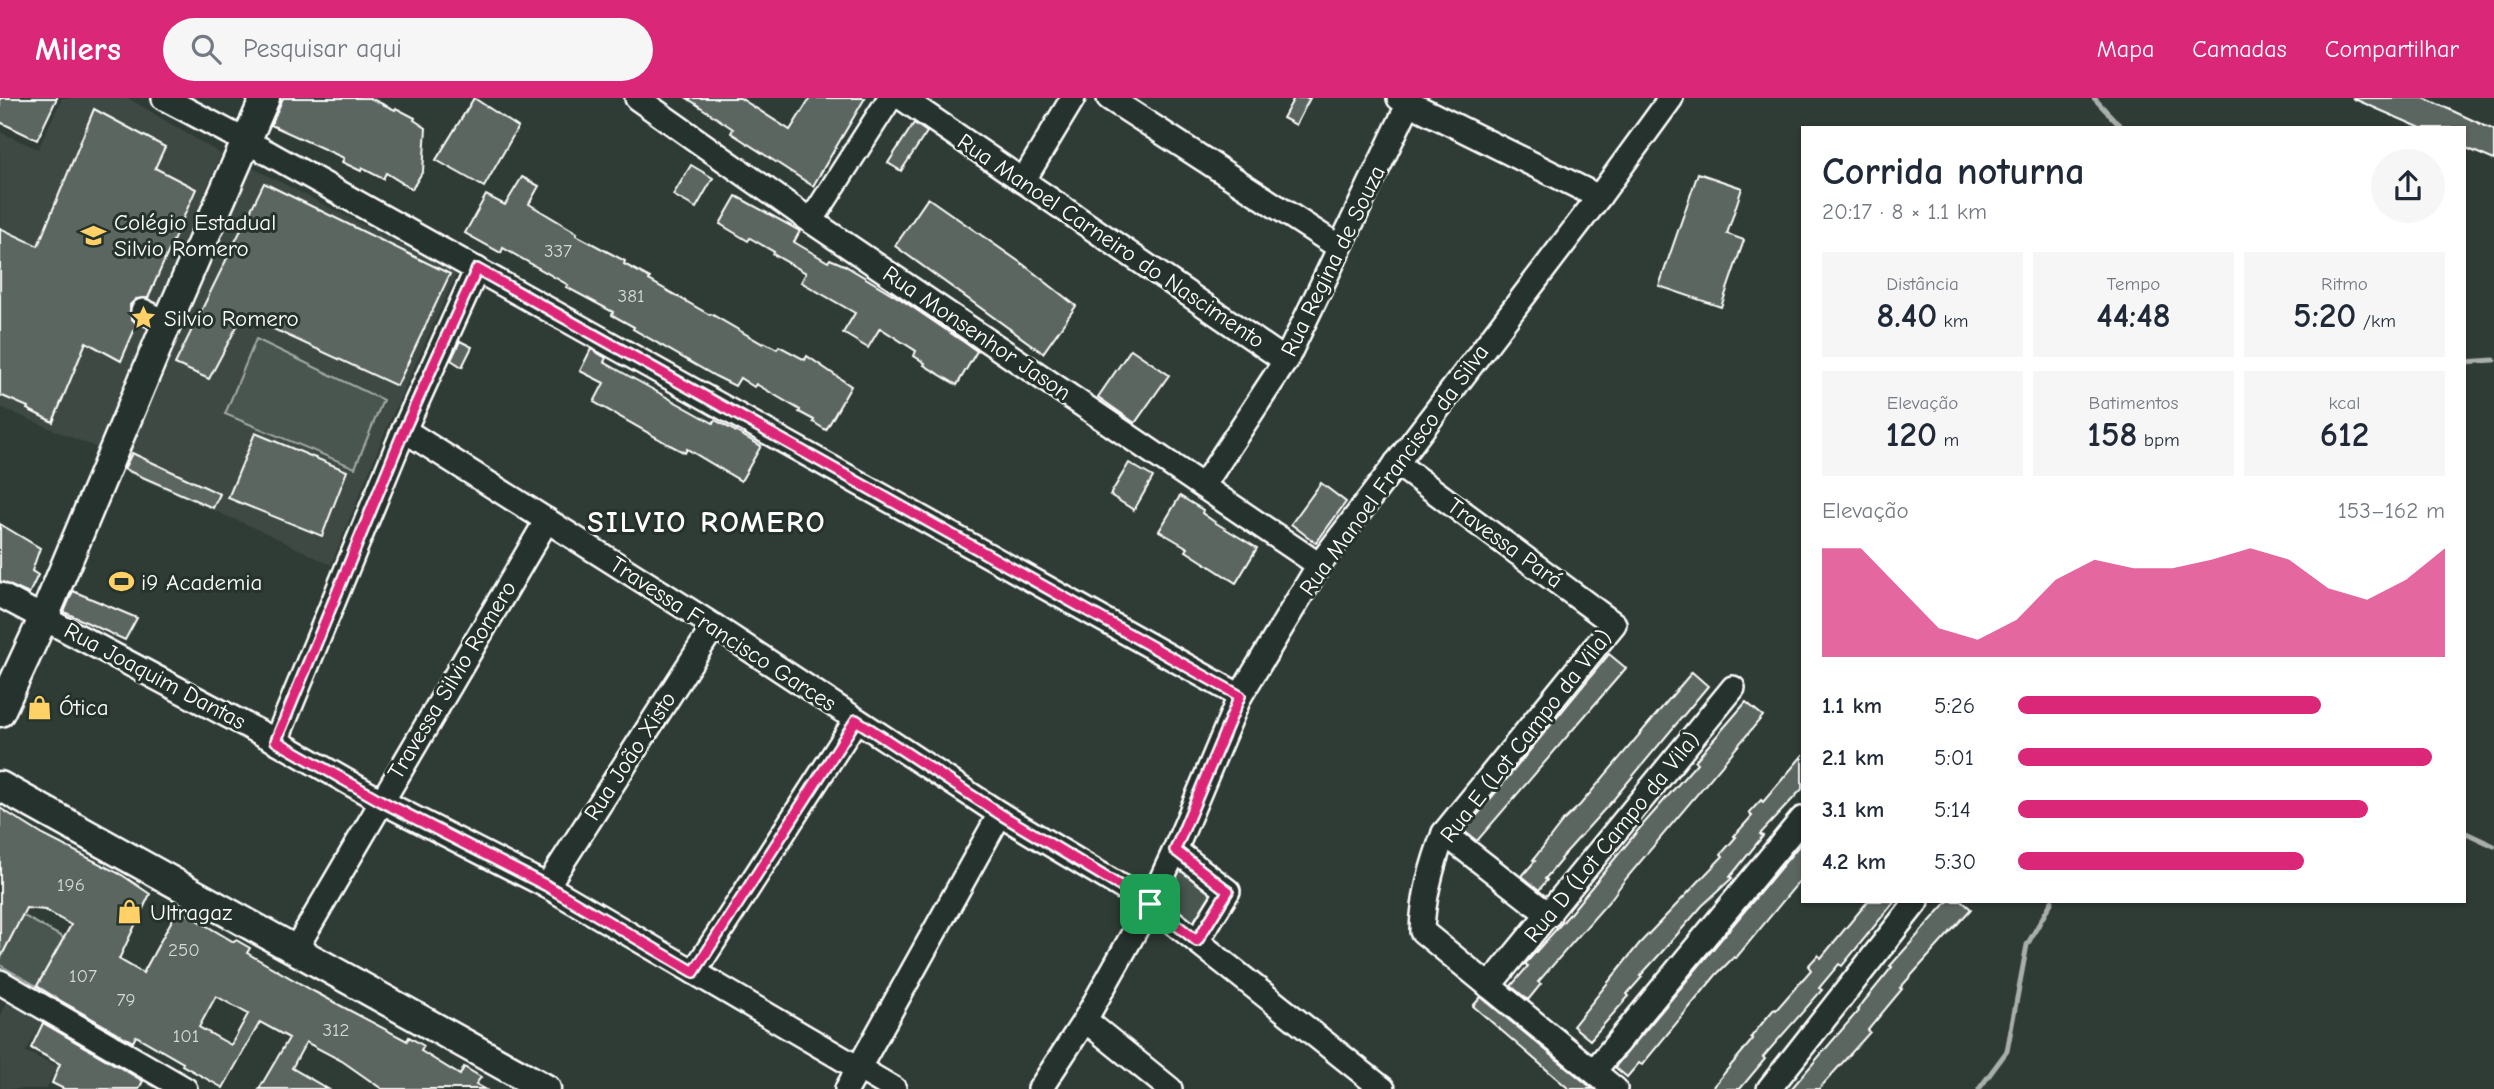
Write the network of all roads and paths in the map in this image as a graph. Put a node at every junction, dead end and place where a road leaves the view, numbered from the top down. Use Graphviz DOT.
graph roads {
  1 [pos="164,98"];
  2 [pos="265,98"];
  3 [pos="637,98"];
  4 [pos="890,98"];
  5 [pos="902,98"];
  6 [pos="1073,98"];
  7 [pos="1109,98"];
  8 [pos="1671,98"];
  9 [pos="1404,100"];
  10 [pos="247,142"];
  11 [pos="1023,181"];
  12 [pos="1599,197"];
  13 [pos="811,221"];
  14 [pos="1339,247"];
  15 [pos="477,269"];
  16 [pos="1286,361"];
  17 [pos="404,430"];
  18 [pos="1396,463"];
  19 [pos="1203,486"];
  20 [pos="547,520"];
  21 [pos="1319,565"];
  22 [pos="0,595"];
  23 [pos="44,617"];
  24 [pos="1614,624"];
  25 [pos="714,626"];
  26 [pos="1734,688"];
  27 [pos="1240,696"];
  28 [pos="0,712"];
  29 [pos="856,720"];
  30 [pos="276,741"];
  31 [pos="0,786"];
  32 [pos="381,801"];
  33 [pos="1000,814"];
  34 [pos="1801,820"];
  35 [pos="1444,833"];
  36 [pos="1175,850"];
  37 [pos="547,886"];
  38 [pos="1915,903"];
  39 [pos="1150,904"];
  40 [pos="1549,915"];
  41 [pos="1197,941"];
  42 [pos="295,950"];
  43 [pos="694,972"];
  44 [pos="0,982"];
  45 [pos="1489,986"];
  46 [pos="1085,1020"];
  47 [pos="860,1067"];
  48 [pos="1605,1083"];
  49 [pos="185,1089"];
  50 [pos="546,1089"];
  51 [pos="847,1089"];
  52 [pos="894,1089"];
  53 [pos="1040,1089"];
  54 [pos="1170,1089"];
  55 [pos="1383,1089"];
  56 [pos="1769,1089"];
  1 -- 10 [label="street"];
  2 -- 10 [label="main road"];
  3 -- 13 [label="street, Rua Monsenhor Jason"];
  4 -- 13 [label="street"];
  5 -- 11 [label="street, Rua Manoel Carneiro do Nascimento"];
  6 -- 11 [label="street"];
  7 -- 14 [label="street"];
  8 -- 12 [label="street, Rua Manoel Francisco da Silva"];
  9 -- 12 [label="street"];
  9 -- 14 [label="street, Rua Regina de Souza"];
  10 -- 15 [label="street"];
  10 -- 23 [label="main road"];
  11 -- 16 [label="street, Rua Manoel Carneiro do Nascimento"];
  12 -- 18 [label="street, Rua Manoel Francisco da Silva"];
  13 -- 19 [label="street, Rua Monsenhor Jason"];
  14 -- 16 [label="street, Rua Regina de Souza"];
  15 -- 17 [label="street"];
  15 -- 27 [label="street"];
  16 -- 19 [label="street, Rua Regina de Souza"];
  17 -- 20 [label="street, Travessa Francisco Garces"];
  17 -- 30 [label="street"];
  18 -- 21 [label="street, Rua Manoel Francisco da Silva"];
  18 -- 24 [label="street, Travessa Pará"];
  19 -- 21 [label="street, Rua Monsenhor Jason"];
  20 -- 25 [label="street, Travessa Francisco Garces"];
  20 -- 32 [label="street, Travessa Silvio Romero"];
  21 -- 27 [label="street, Rua Manoel Francisco da Silva"];
  22 -- 23 [label="street, Rua Joaquim Dantas"];
  23 -- 28 [label="main road"];
  23 -- 30 [label="street, Rua Joaquim Dantas"];
  24 -- 35 [label="street, Rua E (Lot Campo da Vila)"];
  25 -- 29 [label="street, Travessa Francisco Garces"];
  25 -- 37 [label="street, Rua João Xisto"];
  26 -- 40 [label="street, Rua D (Lot Campo da Vila)"];
  27 -- 36 [label="street, Rua Manoel Francisco da Silva"];
  29 -- 33 [label="street, Travessa Francisco Garces"];
  29 -- 43 [label="street"];
  30 -- 32 [label="street, Rua Joaquim Dantas"];
  31 -- 42 [label="main road"];
  32 -- 37 [label="street, Rua Joaquim Dantas"];
  32 -- 42 [label="street, Travessa Silvio Romero"];
  33 -- 39 [label="street, Travessa Francisco Garces"];
  33 -- 47 [label="street"];
  34 -- 48 [label="street"];
  35 -- 40 [label="street"];
  35 -- 45 [label="street, Rua E (Lot Campo da Vila)"];
  36 -- 39 [label="street, Rua Manoel Francisco da Silva"];
  36 -- 41 [label="street"];
  37 -- 43 [label="street, Rua Joaquim Dantas"];
  38 -- 56 [label="street"];
  39 -- 41 [label="street, Travessa Francisco Garces"];
  39 -- 46 [label="street, Rua Manoel Francisco da Silva"];
  40 -- 45 [label="street, Rua D (Lot Campo da Vila)"];
  41 -- 55 [label="street, Travessa Francisco Garces"];
  42 -- 50 [label="main road"];
  43 -- 47 [label="street, Rua Joaquim Dantas"];
  44 -- 49 [label="street"];
  45 -- 48 [label="street"];
  46 -- 53 [label="street, Rua Manoel Francisco da Silva"];
  46 -- 54 [label="street"];
  47 -- 51 [label="street"];
  47 -- 52 [label="street, Rua Joaquim Dantas"];
}
